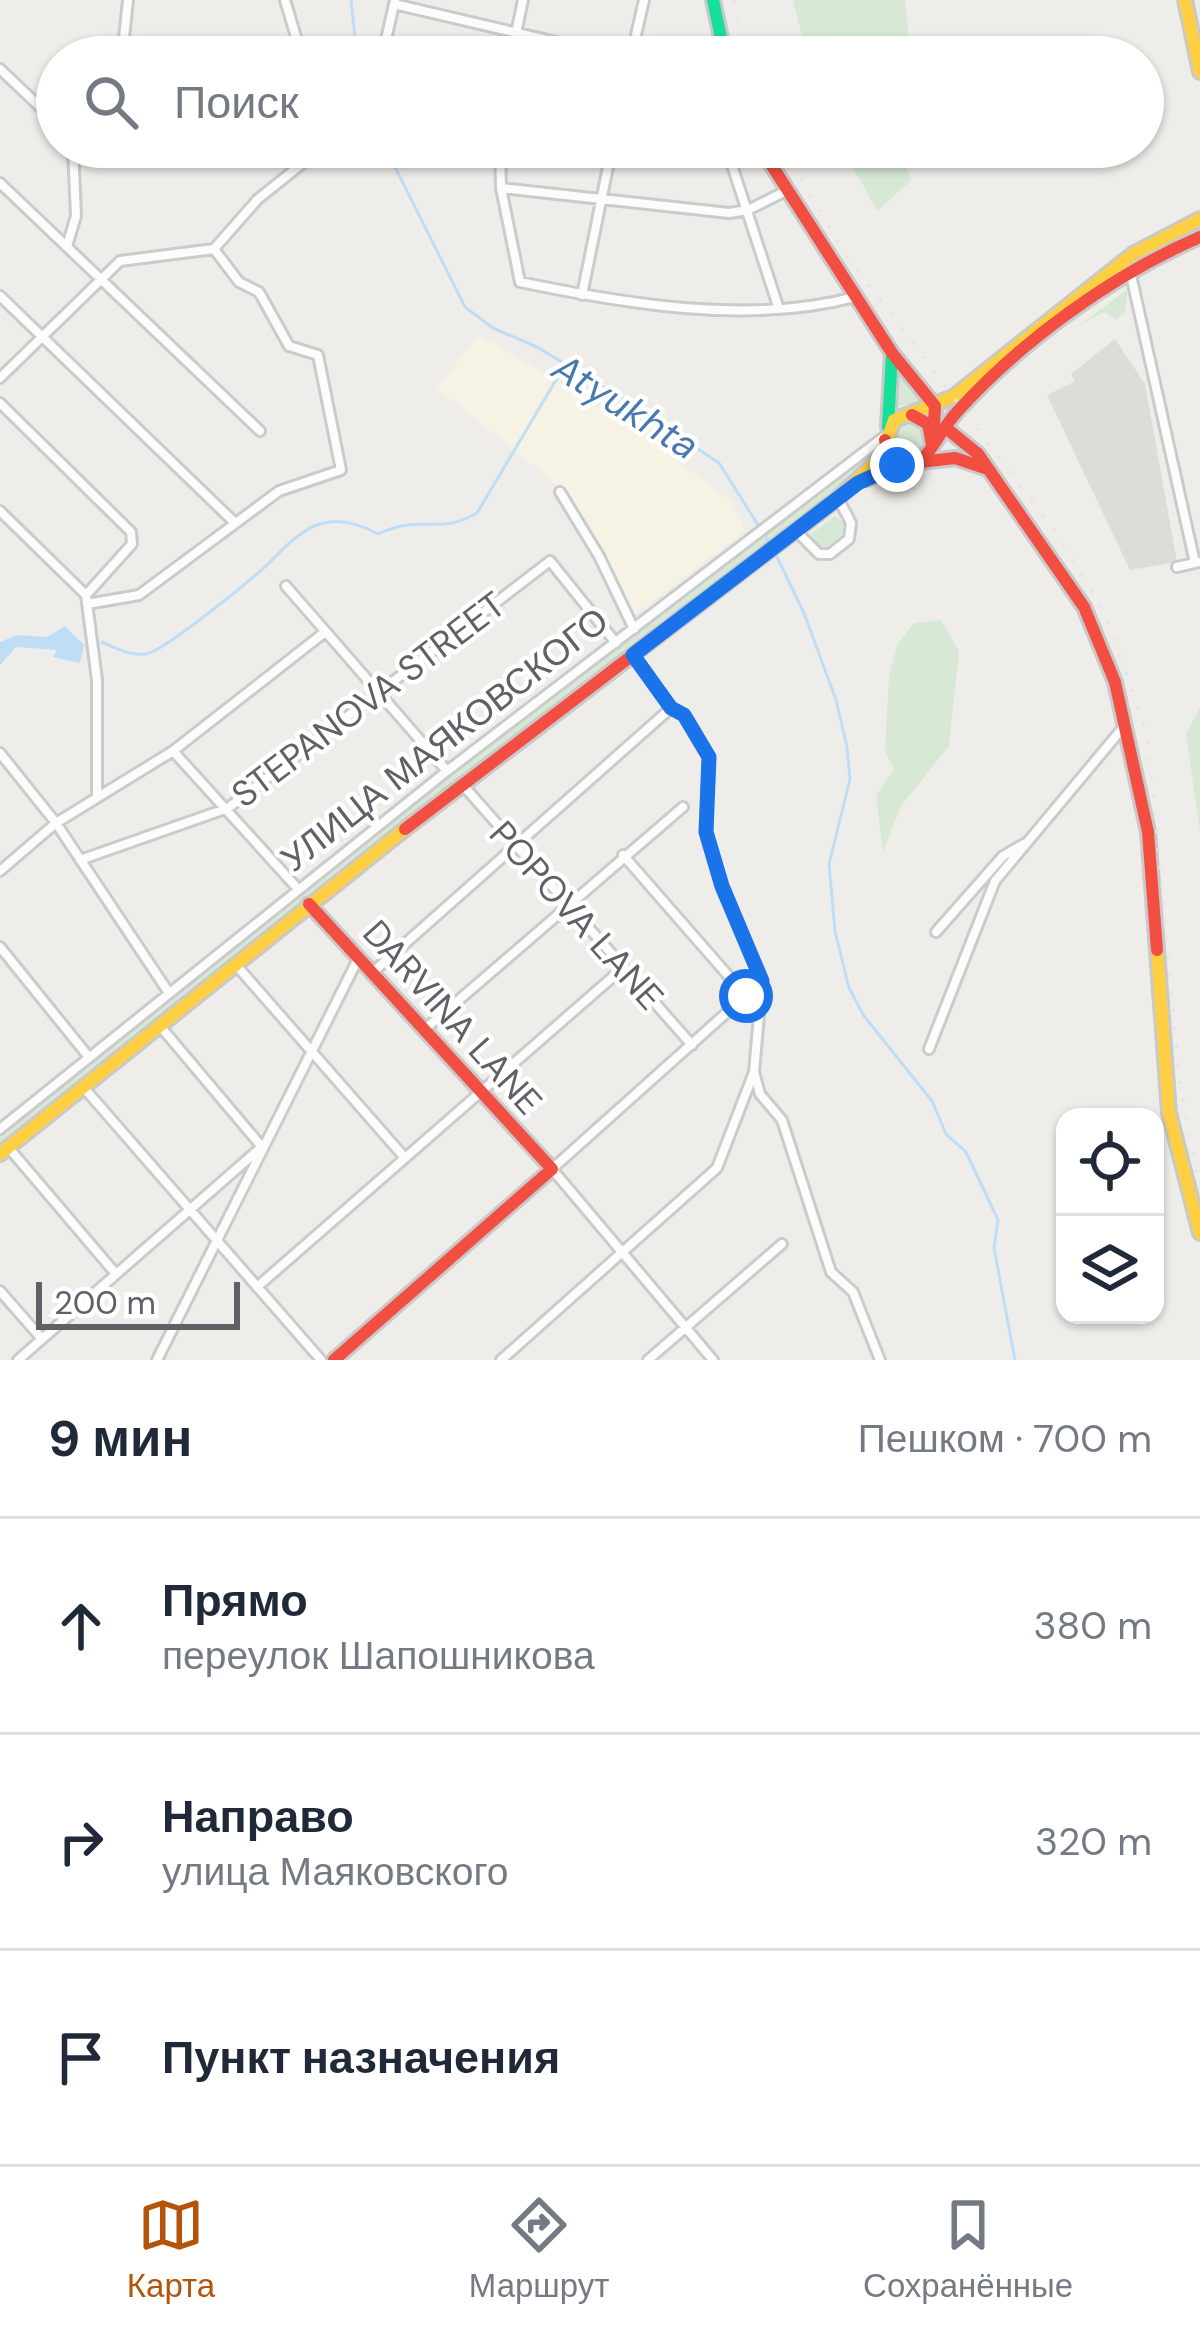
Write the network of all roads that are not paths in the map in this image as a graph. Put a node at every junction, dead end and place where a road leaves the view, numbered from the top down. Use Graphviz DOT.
graph roads {
  1 [pos="128,0"];
  2 [pos="285,0"];
  3 [pos="523,0"];
  4 [pos="644,0"];
  5 [pos="713,0"];
  6 [pos="1185,0"];
  7 [pos="394,2"];
  8 [pos="514,31"];
  9 [pos="124,36"];
  10 [pos="296,36"];
  11 [pos="387,36"];
  12 [pos="513,36"];
  13 [pos="534,36"];
  14 [pos="636,36"];
  15 [pos="721,36"];
  16 [pos="0,69"];
  17 [pos="1200,72"];
  18 [pos="36,103"];
  19 [pos="74,168"];
  20 [pos="297,168"];
  21 [pos="501,168"];
  22 [pos="607,168"];
  23 [pos="733,168"];
  24 [pos="771,168"];
  25 [pos="0,183"];
  26 [pos="501,188"];
  27 [pos="784,192"];
  28 [pos="600,201"];
  29 [pos="748,210"];
  30 [pos="1200,219"];
  31 [pos="1200,237"];
  32 [pos="67,247"];
  33 [pos="214,249"];
  34 [pos="1131,273"];
  35 [pos="98,276"];
  36 [pos="582,295"];
  37 [pos="0,296"];
  38 [pos="855,298"];
  39 [pos="779,309"];
  40 [pos="41,336"];
  41 [pos="892,353"];
  42 [pos="0,378"];
  43 [pos="0,403"];
  44 [pos="935,406"];
  45 [pos="903,416"];
  46 [pos="946,428"];
  47 [pos="260,431"];
  48 [pos="886,432"];
  49 [pos="931,447"];
  50 [pos="910,463"];
  51 [pos="989,470"];
  52 [pos="858,483"];
  53 [pos="560,492"];
  54 [pos="838,498"];
  55 [pos="0,511"];
  56 [pos="233,521"];
  57 [pos="793,533"];
  58 [pos="1197,563"];
  59 [pos="1177,566"];
  60 [pos="286,586"];
  61 [pos="87,599"];
  62 [pos="634,629"];
  63 [pos="325,632"];
  64 [pos="616,643"];
  65 [pos="633,655"];
  66 [pos="380,694"];
  67 [pos="671,708"];
  68 [pos="1127,723"];
  69 [pos="173,751"];
  70 [pos="0,753"];
  71 [pos="447,771"];
  72 [pos="462,784"];
  73 [pos="98,796"];
  74 [pos="683,807"];
  75 [pos="228,808"];
  76 [pos="56,823"];
  77 [pos="1031,840"];
  78 [pos="514,846"];
  79 [pos="623,856"];
  80 [pos="80,860"];
  81 [pos="0,872"];
  82 [pos="298,889"];
  83 [pos="309,904"];
  84 [pos="566,904"];
  85 [pos="936,932"];
  86 [pos="0,947"];
  87 [pos="359,957"];
  88 [pos="236,964"];
  89 [pos="623,968"];
  90 [pos="373,972"];
  91 [pos="762,981"];
  92 [pos="169,993"];
  93 [pos="746,996"];
  94 [pos="160,1026"];
  95 [pos="424,1030"];
  96 [pos="692,1045"];
  97 [pos="929,1049"];
  98 [pos="313,1053"];
  99 [pos="88,1056"];
  100 [pos="754,1072"];
  101 [pos="84,1088"];
  102 [pos="480,1092"];
  103 [pos="0,1112"];
  104 [pos="4,1125"];
  105 [pos="265,1144"];
  106 [pos="4,1150"];
  107 [pos="405,1158"];
  108 [pos="552,1169"];
  109 [pos="189,1210"];
  110 [pos="1200,1233"];
  111 [pos="217,1242"];
  112 [pos="782,1244"];
  113 [pos="620,1255"];
  114 [pos="116,1274"];
  115 [pos="256,1287"];
  116 [pos="0,1291"];
  117 [pos="685,1328"];
  118 [pos="42,1339"];
  119 [pos="18,1360"];
  120 [pos="157,1360"];
  121 [pos="321,1360"];
  122 [pos="334,1360"];
  123 [pos="501,1360"];
  124 [pos="648,1360"];
  125 [pos="712,1360"];
  126 [pos="880,1360"];
  1 -- 9 [label="street"];
  2 -- 10 [label="street"];
  3 -- 8 [label="street"];
  4 -- 14 [label="street"];
  5 -- 15 [label="main road"];
  6 -- 17 [label="main road"];
  7 -- 8 [label="street"];
  7 -- 11 [label="street"];
  8 -- 12 [label="street"];
  8 -- 13 [label="street"];
  16 -- 18 [label="street"];
  19 -- 32 [label="street"];
  20 -- 33 [label="street"];
  21 -- 26 [label="street"];
  22 -- 28 [label="street"];
  23 -- 29 [label="street"];
  24 -- 27 [label="main road"];
  25 -- 32 [label="street"];
  26 -- 28 [label="street"];
  26 -- 36 [label="street"];
  27 -- 29 [label="street"];
  27 -- 38 [label="main road"];
  28 -- 29 [label="street"];
  28 -- 36 [label="street"];
  29 -- 39 [label="street"];
  30 -- 44 [label="main road"];
  31 -- 34 [label="main road"];
  32 -- 35 [label="street"];
  33 -- 35 [label="street"];
  33 -- 56 [label="street"];
  34 -- 46 [label="main road"];
  34 -- 58 [label="street"];
  35 -- 40 [label="street"];
  35 -- 47 [label="street"];
  36 -- 39 [label="street"];
  37 -- 40 [label="street"];
  38 -- 39 [label="street"];
  38 -- 41 [label="main road"];
  40 -- 42 [label="street"];
  40 -- 56 [label="street"];
  41 -- 44 [label="main road"];
  41 -- 48 [label="main road"];
  43 -- 61 [label="street"];
  44 -- 45 [label="main road"];
  44 -- 49 [label="main road"];
  45 -- 48 [label="main road"];
  45 -- 49 [label="main road"];
  46 -- 49 [label="main road"];
  46 -- 51 [label="main road"];
  48 -- 50 [label="main road"];
  48 -- 52 [label="main road, УЛИЦА МАЯКОВСКОГО"];
  48 -- 62 [label="street, УЛИЦА МАЯКОВСКОГО"];
  49 -- 50 [label="main road"];
  50 -- 51 [label="main road"];
  50 -- 52 [label="main road, УЛИЦА МАЯКОВСКОГО"];
  51 -- 68 [label="main road"];
  52 -- 54 [label="main road, УЛИЦА МАЯКОВСКОГО"];
  53 -- 62 [label="street"];
  54 -- 57 [label="main road, УЛИЦА МАЯКОВСКОГО"];
  54 -- 57 [label="street"];
  55 -- 61 [label="street"];
  56 -- 61 [label="street"];
  57 -- 65 [label="main road, УЛИЦА МАЯКОВСКОГО"];
  58 -- 59 [label="street"];
  60 -- 63 [label="street"];
  61 -- 73 [label="street"];
  62 -- 64 [label="street, УЛИЦА МАЯКОВСКОГО"];
  63 -- 66 [label="street"];
  63 -- 69 [label="street"];
  64 -- 66 [label="street, STEPANOVA STREET"];
  64 -- 71 [label="street, УЛИЦА МАЯКОВСКОГО"];
  65 -- 67 [label="street"];
  65 -- 72 [label="main road, УЛИЦА МАЯКОВСКОГО"];
  66 -- 71 [label="street"];
  66 -- 75 [label="street, STEPANOVA STREET"];
  67 -- 78 [label="street"];
  67 -- 91 [label="street"];
  68 -- 77 [label="street"];
  68 -- 110 [label="main road"];
  69 -- 73 [label="street"];
  69 -- 75 [label="street"];
  70 -- 76 [label="street"];
  71 -- 82 [label="street, УЛИЦА МАЯКОВСКОГО"];
  72 -- 78 [label="street, POPOVA LANE"];
  72 -- 83 [label="main road, УЛИЦА МАЯКОВСКОГО"];
  73 -- 76 [label="street"];
  74 -- 79 [label="street"];
  75 -- 80 [label="street, STEPANOVA STREET"];
  75 -- 82 [label="street"];
  76 -- 80 [label="street"];
  76 -- 81 [label="street"];
  77 -- 85 [label="street"];
  77 -- 97 [label="street"];
  78 -- 84 [label="street, POPOVA LANE"];
  78 -- 90 [label="street"];
  79 -- 84 [label="street"];
  79 -- 93 [label="street"];
  80 -- 92 [label="street"];
  82 -- 92 [label="street, УЛИЦА МАЯКОВСКОГО"];
  83 -- 87 [label="main road, DARVINA LANE"];
  83 -- 88 [label="main road, УЛИЦА МАЯКОВСКОГО"];
  84 -- 89 [label="street, POPOVA LANE"];
  84 -- 95 [label="street"];
  86 -- 99 [label="street"];
  87 -- 90 [label="main road, DARVINA LANE"];
  87 -- 98 [label="street"];
  88 -- 94 [label="main road, УЛИЦА МАЯКОВСКОГО"];
  88 -- 98 [label="street"];
  89 -- 96 [label="street, POPOVA LANE"];
  89 -- 102 [label="street"];
  90 -- 95 [label="main road, DARVINA LANE"];
  91 -- 93 [label="street"];
  91 -- 100 [label="street"];
  92 -- 99 [label="street, УЛИЦА МАЯКОВСКОГО"];
  93 -- 96 [label="street"];
  94 -- 101 [label="main road, УЛИЦА МАЯКОВСКОГО"];
  94 -- 105 [label="street"];
  95 -- 102 [label="main road, DARVINA LANE"];
  96 -- 108 [label="street"];
  98 -- 105 [label="street"];
  98 -- 107 [label="street"];
  99 -- 104 [label="street, УЛИЦА МАЯКОВСКОГО"];
  100 -- 113 [label="street"];
  100 -- 126 [label="street"];
  101 -- 106 [label="main road, УЛИЦА МАЯКОВСКОГО"];
  101 -- 109 [label="street"];
  102 -- 107 [label="street"];
  102 -- 108 [label="main road, DARVINA LANE"];
  103 -- 104 [label="street"];
  105 -- 109 [label="street"];
  105 -- 111 [label="street"];
  106 -- 114 [label="street"];
  107 -- 115 [label="street"];
  108 -- 113 [label="street"];
  108 -- 122 [label="main road"];
  109 -- 111 [label="street"];
  109 -- 114 [label="street"];
  111 -- 115 [label="street"];
  111 -- 120 [label="street"];
  112 -- 117 [label="street"];
  113 -- 117 [label="street"];
  113 -- 123 [label="street"];
  114 -- 118 [label="street"];
  115 -- 121 [label="street"];
  116 -- 118 [label="street"];
  117 -- 124 [label="street"];
  117 -- 125 [label="street"];
  118 -- 119 [label="street"];
}
